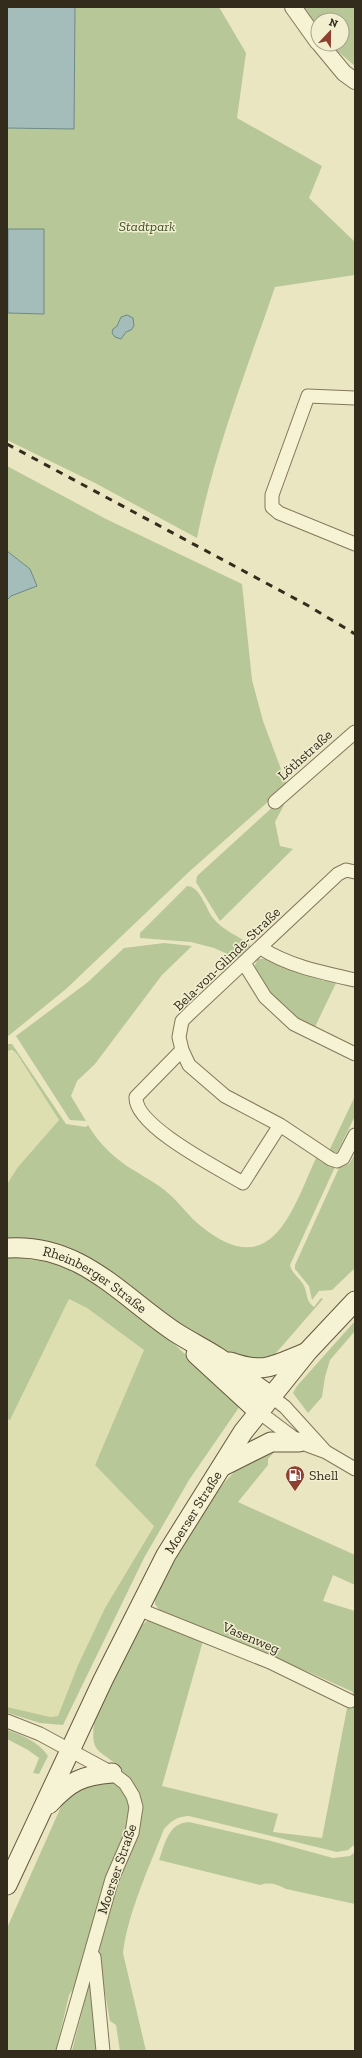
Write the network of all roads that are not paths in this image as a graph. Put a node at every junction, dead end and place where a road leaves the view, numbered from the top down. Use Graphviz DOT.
graph roads {
  1 [pos="293,7"];
  2 [pos="310,31"];
  3 [pos="326,52"];
  4 [pos="355,81"];
  5 [pos="355,398"];
  6 [pos="355,544"];
  7 [pos="355,732"];
  8 [pos="275,802"];
  9 [pos="355,872"];
  10 [pos="261,948"];
  11 [pos="244,963"];
  12 [pos="355,980"];
  13 [pos="182,1050"];
  14 [pos="355,1054"];
  15 [pos="280,1124"];
  16 [pos="355,1135"];
  17 [pos="7,1248"];
  18 [pos="355,1301"];
  19 [pos="174,1331"];
  20 [pos="308,1351"];
  21 [pos="219,1358"];
  22 [pos="271,1396"];
  23 [pos="258,1412"];
  24 [pos="299,1442"];
  25 [pos="326,1452"];
  26 [pos="222,1467"];
  27 [pos="355,1468"];
  28 [pos="138,1609"];
  29 [pos="350,1701"];
  30 [pos="7,1721"];
  31 [pos="70,1750"];
  32 [pos="112,1773"];
  33 [pos="41,1812"];
  34 [pos="7,1885"];
  35 [pos="93,1949"];
  36 [pos="63,2051"];
  37 [pos="103,2051"];
  1 -- 2 [label="street"];
  3 -- 4 [label="street"];
  5 -- 6 [label="street"];
  7 -- 8 [label="street, Löthstraße"];
  9 -- 10 [label="street, Bela-von-Glinde-Straße"];
  10 -- 11 [label="street, Bela-von-Glinde-Straße"];
  10 -- 12 [label="street"];
  11 -- 13 [label="street, Bela-von-Glinde-Straße"];
  11 -- 14 [label="street"];
  13 -- 15 [label="street, Bela-von-Glinde-Straße"];
  13 -- 15 [label="street"];
  15 -- 16 [label="street, Bela-von-Glinde-Straße"];
  17 -- 19 [label="main road, Rheinberger Straße"];
  18 -- 20 [label="main road, Moerser Straße"];
  19 -- 21 [label="main road, Rheinberger Straße"];
  19 -- 23 [label="main road, Rheinberger Straße"];
  20 -- 21 [label="main road"];
  20 -- 22 [label="main road, Moerser Straße"];
  21 -- 22 [label="main road, Rheinberger Straße"];
  22 -- 23 [label="main road, Moerser Straße"];
  22 -- 25 [label="street"];
  23 -- 24 [label="street"];
  23 -- 26 [label="main road, Moerser Straße"];
  24 -- 25 [label="street"];
  24 -- 26 [label="main road"];
  25 -- 27 [label="street"];
  26 -- 28 [label="main road, Moerser Straße"];
  28 -- 29 [label="street, Vasenweg"];
  28 -- 31 [label="main road, Moerser Straße"];
  30 -- 31 [label="street, Moerser Straße"];
  31 -- 32 [label="street, Moerser Straße"];
  31 -- 33 [label="main road, Moerser Straße"];
  32 -- 33 [label="main road"];
  32 -- 35 [label="street, Moerser Straße"];
  33 -- 34 [label="main road, Moerser Straße"];
  35 -- 36 [label="street, Moerser Straße"];
  35 -- 37 [label="street, Moerser Straße"];
}
